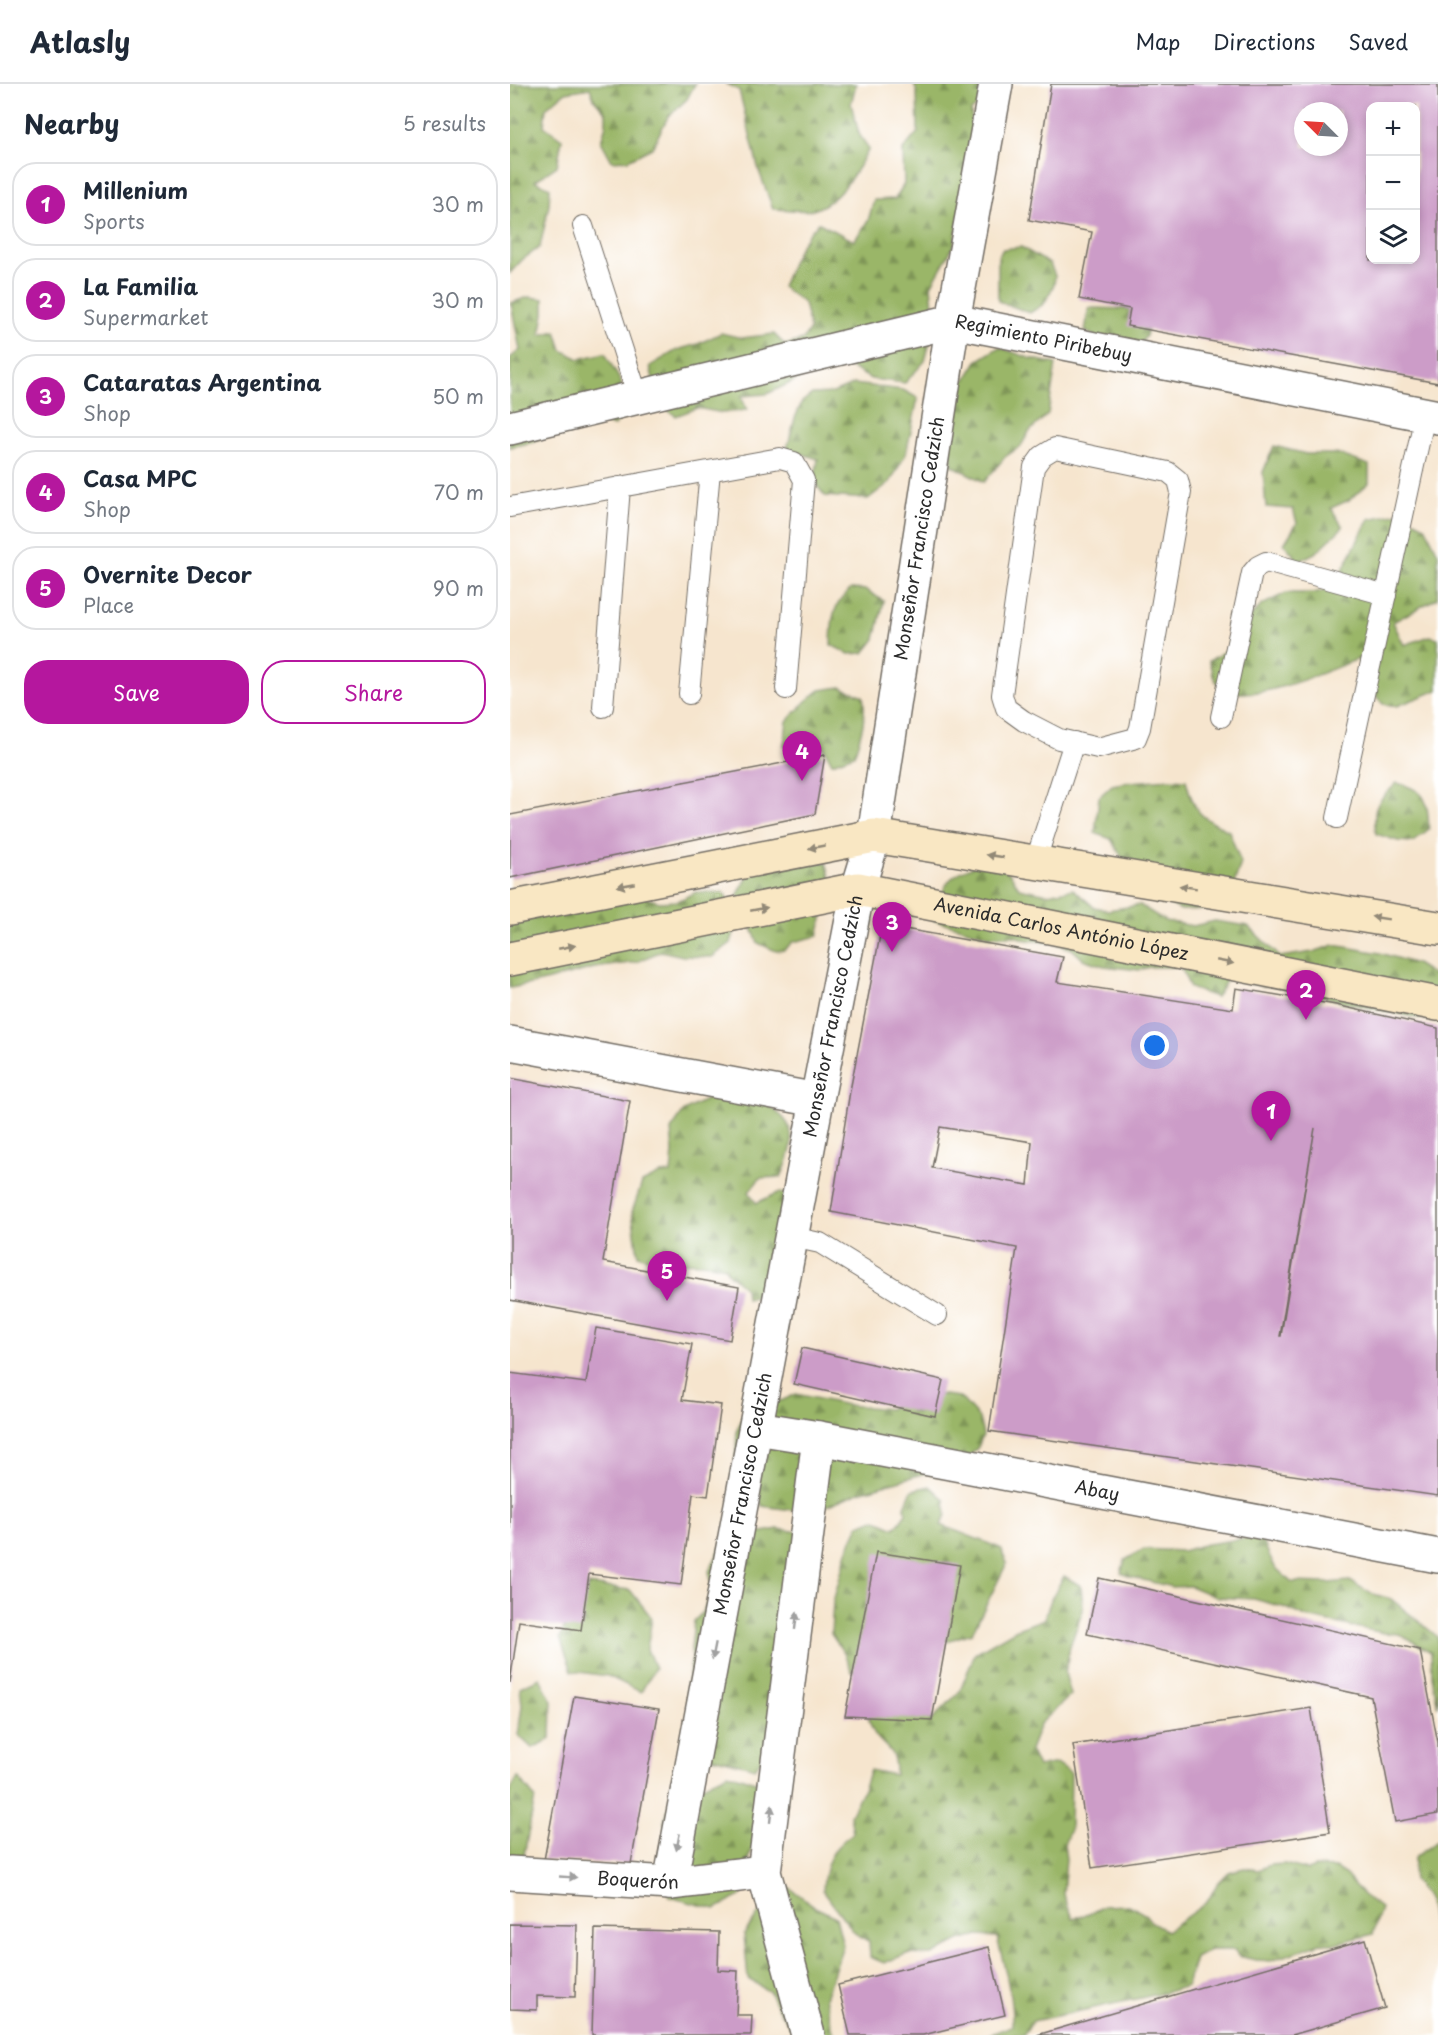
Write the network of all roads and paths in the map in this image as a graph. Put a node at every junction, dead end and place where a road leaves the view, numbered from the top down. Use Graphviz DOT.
graph roads {
  1 [pos="996,84"];
  2 [pos="583,226"];
  3 [pos="953,321"];
  4 [pos="638,397"];
  5 [pos="1432,416"];
  6 [pos="510,428"];
  7 [pos="710,471"];
  8 [pos="620,487"];
  9 [pos="510,507"];
  10 [pos="1386,595"];
  11 [pos="786,689"];
  12 [pos="689,694"];
  13 [pos="603,707"];
  14 [pos="1221,717"];
  15 [pos="1074,742"];
  16 [pos="1337,818"];
  17 [pos="874,836"];
  18 [pos="1035,863"];
  19 [pos="858,889"];
  20 [pos="510,908"];
  21 [pos="1438,928"];
  22 [pos="510,959"];
  23 [pos="1438,1004"];
  24 [pos="510,1043"];
  25 [pos="817,1100"];
  26 [pos="792,1237"];
  27 [pos="937,1315"];
  28 [pos="757,1428"];
  29 [pos="819,1438"];
  30 [pos="1438,1556"];
  31 [pos="764,1872"];
  32 [pos="510,1873"];
  33 [pos="670,1883"];
  34 [pos="808,2035"];
  1 -- 3 [label="street, Monseñor Francisco Cedzich"];
  2 -- 4 [label="lane"];
  3 -- 4 [label="street, Regimiento Piribebuy"];
  3 -- 5 [label="street, Regimiento Piribebuy"];
  3 -- 17 [label="street, Monseñor Francisco Cedzich"];
  4 -- 6 [label="street, Regimiento Piribebuy"];
  5 -- 10 [label="lane"];
  7 -- 8 [label="lane"];
  7 -- 11 [label="lane"];
  7 -- 12 [label="lane"];
  8 -- 9 [label="lane"];
  8 -- 13 [label="lane"];
  10 -- 14 [label="lane"];
  10 -- 16 [label="lane"];
  15 -- 15 [label="lane"];
  15 -- 18 [label="lane"];
  18 -- 17 [label="main road, one-way"];
  17 -- 19 [label="street, Monseñor Francisco Cedzich"];
  17 -- 20 [label="main road, one-way"];
  21 -- 18 [label="main road, one-way"];
  22 -- 19 [label="main road, Avenida Carlos António López, one-way"];
  19 -- 23 [label="main road, Avenida Carlos António López, one-way"];
  19 -- 25 [label="street, Monseñor Francisco Cedzich"];
  24 -- 25 [label="street"];
  25 -- 26 [label="street, Monseñor Francisco Cedzich"];
  26 -- 27 [label="lane"];
  26 -- 28 [label="street, Monseñor Francisco Cedzich"];
  28 -- 29 [label="street, Abay"];
  28 -- 33 [label="street, Monseñor Francisco Cedzich, one-way"];
  29 -- 30 [label="street, Abay"];
  31 -- 29 [label="street, one-way"];
  31 -- 33 [label="street, Boquerón"];
  31 -- 34 [label="street"];
  32 -- 33 [label="street, Boquerón, one-way"];
}
